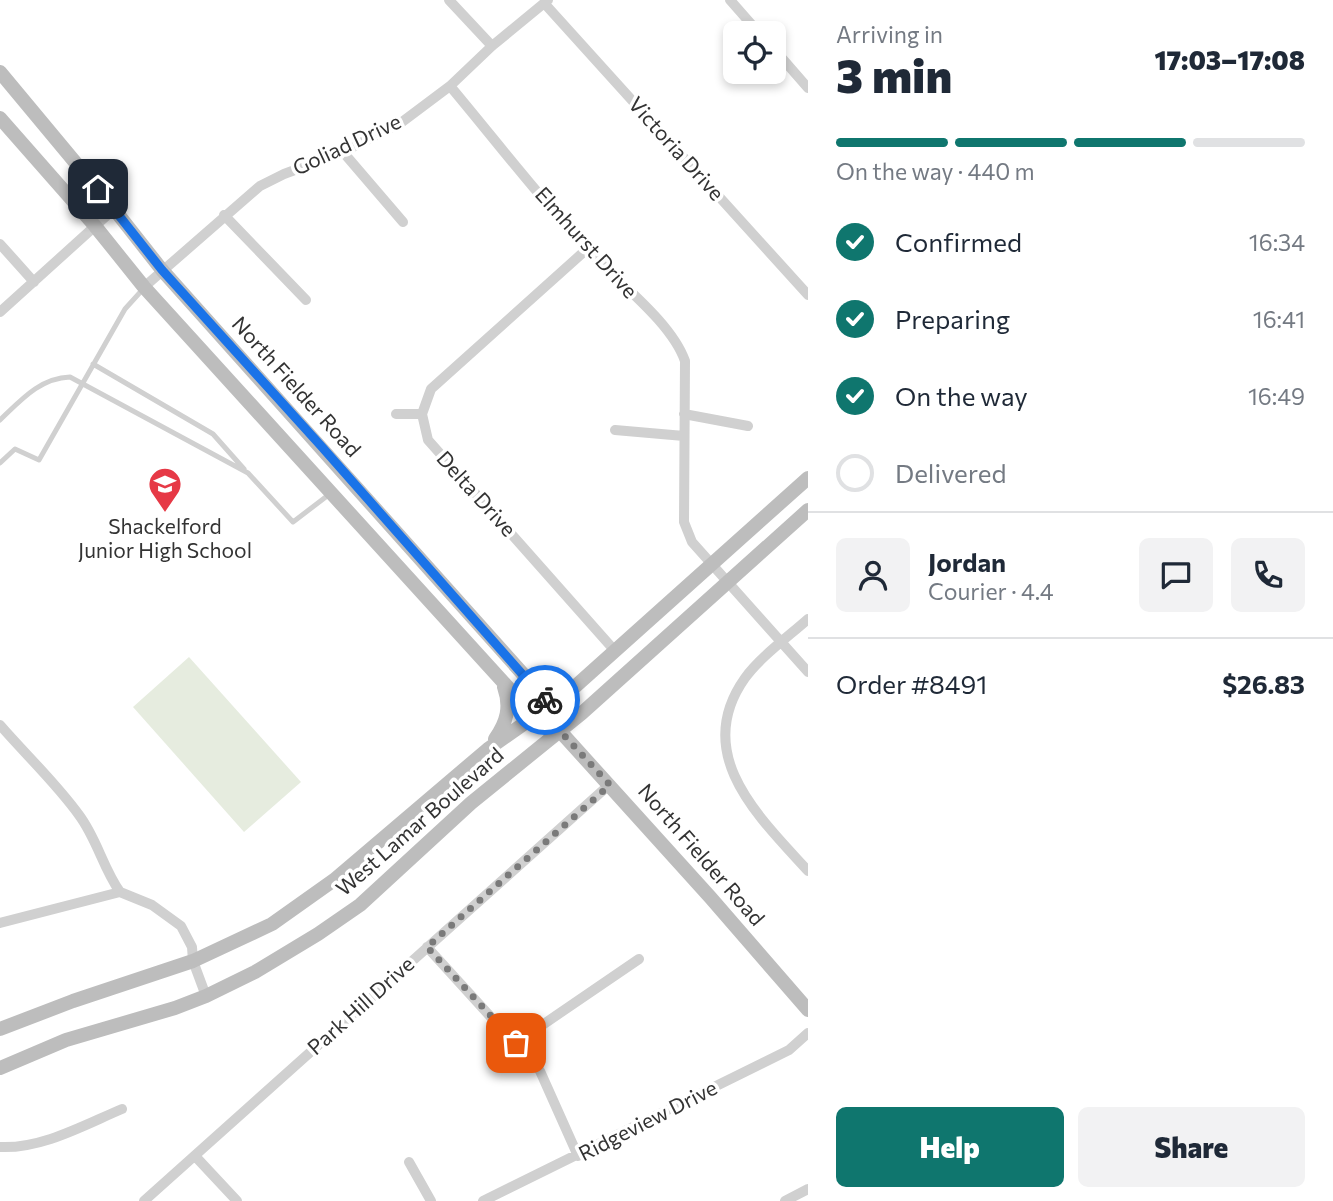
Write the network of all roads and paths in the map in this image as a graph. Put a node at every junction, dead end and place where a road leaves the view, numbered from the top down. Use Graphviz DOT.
graph roads {
  1 [pos="449,0"];
  2 [pos="730,0"];
  3 [pos="546,2"];
  4 [pos="749,21"];
  5 [pos="492,46"];
  6 [pos="786,63"];
  7 [pos="0,72"];
  8 [pos="450,86"];
  9 [pos="808,88"];
  10 [pos="0,118"];
  11 [pos="343,152"];
  12 [pos="114,209"];
  13 [pos="224,215"];
  14 [pos="403,222"];
  15 [pos="95,226"];
  16 [pos="0,244"];
  17 [pos="587,249"];
  18 [pos="162,270"];
  19 [pos="34,282"];
  20 [pos="144,287"];
  21 [pos="808,295"];
  22 [pos="306,300"];
  23 [pos="0,312"];
  24 [pos="93,364"];
  25 [pos="83,382"];
  26 [pos="396,414"];
  27 [pos="422,414"];
  28 [pos="684,414"];
  29 [pos="0,420"];
  30 [pos="748,426"];
  31 [pos="615,430"];
  32 [pos="684,436"];
  33 [pos="0,463"];
  34 [pos="248,473"];
  35 [pos="350,478"];
  36 [pos="808,478"];
  37 [pos="331,494"];
  38 [pos="808,510"];
  39 [pos="712,563"];
  40 [pos="728,582"];
  41 [pos="808,619"];
  42 [pos="781,643"];
  43 [pos="615,651"];
  44 [pos="808,672"];
  45 [pos="502,682"];
  46 [pos="549,705"];
  47 [pos="533,715"];
  48 [pos="0,725"];
  49 [pos="559,730"];
  50 [pos="488,749"];
  51 [pos="610,785"];
  52 [pos="808,871"];
  53 [pos="120,892"];
  54 [pos="0,923"];
  55 [pos="427,947"];
  56 [pos="639,959"];
  57 [pos="193,961"];
  58 [pos="206,996"];
  59 [pos="808,1010"];
  60 [pos="0,1029"];
  61 [pos="808,1033"];
  62 [pos="516,1043"];
  63 [pos="0,1069"];
  64 [pos="122,1109"];
  65 [pos="0,1147"];
  66 [pos="194,1156"];
  67 [pos="578,1156"];
  68 [pos="409,1162"];
  69 [pos="808,1189"];
  70 [pos="144,1201"];
  71 [pos="237,1201"];
  72 [pos="431,1201"];
  73 [pos="483,1201"];
  74 [pos="785,1201"];
  1 -- 5 [label="street"];
  2 -- 4 [label="street"];
  3 -- 5 [label="street, Goliad Drive"];
  3 -- 21 [label="street, Victoria Drive"];
  5 -- 8 [label="street, Goliad Drive"];
  6 -- 9 [label="street"];
  7 -- 12 [label="main road, North Fielder Road"];
  8 -- 11 [label="street, Goliad Drive"];
  8 -- 17 [label="street, Elmhurst Drive"];
  10 -- 15 [label="main road, North Fielder Road"];
  11 -- 13 [label="street, Goliad Drive"];
  11 -- 14 [label="street"];
  12 -- 15 [label="street"];
  12 -- 18 [label="main road, North Fielder Road"];
  13 -- 18 [label="street, Goliad Drive"];
  13 -- 22 [label="street"];
  15 -- 19 [label="street"];
  15 -- 20 [label="main road, North Fielder Road"];
  16 -- 19 [label="street"];
  17 -- 27 [label="street"];
  17 -- 28 [label="street, Elmhurst Drive"];
  18 -- 20 [label="street, Goliad Drive"];
  18 -- 35 [label="main road, North Fielder Road"];
  19 -- 23 [label="street"];
  20 -- 24 [label="lane"];
  20 -- 37 [label="main road, North Fielder Road"];
  24 -- 25 [label="lane"];
  24 -- 34 [label="lane"];
  25 -- 29 [label="lane"];
  25 -- 33 [label="lane"];
  25 -- 34 [label="lane"];
  26 -- 27 [label="street"];
  27 -- 43 [label="street, Delta Drive"];
  28 -- 30 [label="street"];
  28 -- 32 [label="street, Elmhurst Drive"];
  31 -- 32 [label="street"];
  32 -- 39 [label="street, Elmhurst Drive"];
  34 -- 37 [label="lane"];
  35 -- 37 [label="main road"];
  35 -- 46 [label="main road, North Fielder Road"];
  36 -- 39 [label="main road, West Lamar Boulevard"];
  37 -- 45 [label="main road, North Fielder Road"];
  38 -- 40 [label="main road, West Lamar Boulevard"];
  39 -- 40 [label="street, Elmhurst Drive"];
  39 -- 43 [label="main road, West Lamar Boulevard"];
  40 -- 42 [label="street, Elmhurst Drive"];
  40 -- 49 [label="main road, West Lamar Boulevard"];
  41 -- 42 [label="street"];
  42 -- 44 [label="street, Elmhurst Drive"];
  42 -- 52 [label="street"];
  43 -- 46 [label="main road, West Lamar Boulevard"];
  45 -- 47 [label="main road, North Fielder Road"];
  45 -- 50 [label="main road"];
  46 -- 47 [label="main road, West Lamar Boulevard"];
  46 -- 49 [label="main road, North Fielder Road"];
  47 -- 49 [label="main road, North Fielder Road"];
  47 -- 50 [label="main road, West Lamar Boulevard"];
  48 -- 53 [label="street"];
  49 -- 51 [label="main road, North Fielder Road"];
  49 -- 58 [label="main road, West Lamar Boulevard"];
  50 -- 57 [label="main road, West Lamar Boulevard"];
  51 -- 55 [label="street, Park Hill Drive"];
  51 -- 59 [label="main road, North Fielder Road"];
  53 -- 54 [label="street"];
  53 -- 57 [label="street"];
  55 -- 62 [label="street"];
  55 -- 66 [label="street, Park Hill Drive"];
  56 -- 62 [label="street"];
  57 -- 58 [label="street"];
  57 -- 60 [label="main road, West Lamar Boulevard"];
  58 -- 63 [label="main road, West Lamar Boulevard"];
  61 -- 67 [label="street, Ridgeview Drive"];
  62 -- 67 [label="street"];
  64 -- 65 [label="street"];
  66 -- 70 [label="street, Park Hill Drive"];
  66 -- 71 [label="street"];
  67 -- 73 [label="street, Ridgeview Drive"];
  68 -- 72 [label="street"];
  69 -- 74 [label="street"];
}
